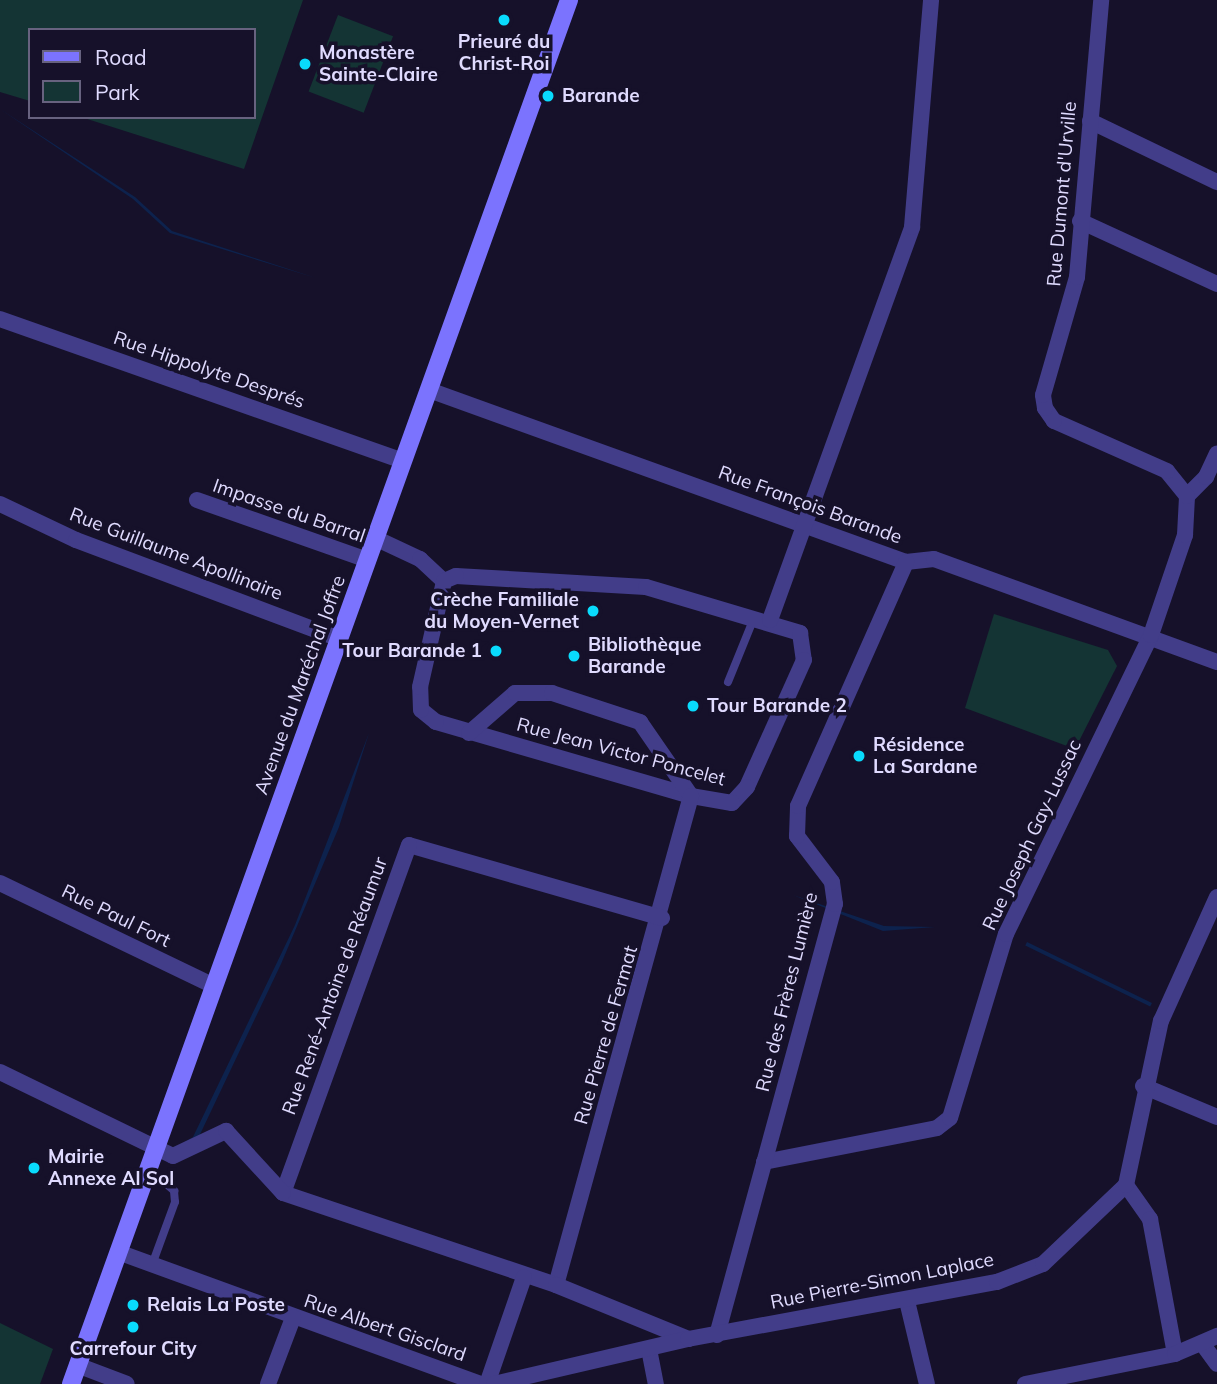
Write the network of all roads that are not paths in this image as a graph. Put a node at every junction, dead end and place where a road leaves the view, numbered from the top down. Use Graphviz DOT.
graph roads {
  1 [pos="569,0"];
  2 [pos="931,0"];
  3 [pos="1101,0"];
  4 [pos="1090,121"];
  5 [pos="1217,182"];
  6 [pos="1080,221"];
  7 [pos="1217,284"];
  8 [pos="0,319"];
  9 [pos="429,390"];
  10 [pos="1217,453"];
  11 [pos="403,461"];
  12 [pos="1187,496"];
  13 [pos="197,500"];
  14 [pos="0,504"];
  15 [pos="806,525"];
  16 [pos="375,538"];
  17 [pos="367,560"];
  18 [pos="906,562"];
  19 [pos="450,578"];
  20 [pos="762,617"];
  21 [pos="1151,635"];
  22 [pos="339,639"];
  23 [pos="1217,662"];
  24 [pos="728,682"];
  25 [pos="469,733"];
  26 [pos="691,796"];
  27 [pos="0,883"];
  28 [pos="1217,897"];
  29 [pos="662,918"];
  30 [pos="214,986"];
  31 [pos="0,1072"];
  32 [pos="1143,1086"];
  33 [pos="1217,1117"];
  34 [pos="156,1147"];
  35 [pos="764,1162"];
  36 [pos="148,1168"];
  37 [pos="1126,1185"];
  38 [pos="283,1192"];
  39 [pos="118,1252"];
  40 [pos="152,1265"];
  41 [pos="524,1278"];
  42 [pos="556,1285"];
  43 [pos="907,1301"];
  44 [pos="293,1318"];
  45 [pos="717,1335"];
  46 [pos="688,1339"];
  47 [pos="1210,1341"];
  48 [pos="649,1349"];
  49 [pos="1175,1354"];
  50 [pos="1217,1364"];
  51 [pos="78,1365"];
  52 [pos="71,1384"];
  53 [pos="127,1384"];
  54 [pos="268,1384"];
  55 [pos="481,1384"];
  56 [pos="487,1384"];
  57 [pos="494,1384"];
  58 [pos="656,1384"];
  59 [pos="927,1384"];
  60 [pos="1025,1384"];
  1 -- 9 [label="main road, Avenue du Maréchal Joffre"];
  2 -- 15 [label="street"];
  3 -- 4 [label="street, Rue Dumont d'Urville"];
  4 -- 5 [label="street"];
  4 -- 6 [label="street, Rue Dumont d'Urville"];
  6 -- 7 [label="street"];
  6 -- 12 [label="street, Rue Dumont d'Urville"];
  8 -- 11 [label="street, Rue Hippolyte Després"];
  9 -- 11 [label="main road, Avenue du Maréchal Joffre"];
  9 -- 15 [label="street, Rue François Barande"];
  10 -- 12 [label="street"];
  11 -- 16 [label="main road, Avenue du Maréchal Joffre"];
  12 -- 21 [label="street"];
  13 -- 17 [label="street, Impasse du Barral"];
  14 -- 22 [label="street, Rue Guillaume Apollinaire"];
  15 -- 18 [label="street, Rue François Barande"];
  15 -- 20 [label="street"];
  16 -- 17 [label="main road, Avenue du Maréchal Joffre"];
  16 -- 19 [label="street"];
  17 -- 22 [label="main road, Avenue du Maréchal Joffre"];
  18 -- 21 [label="street, Rue François Barande"];
  18 -- 35 [label="street, Rue des Frères Lumière"];
  19 -- 20 [label="street, Rue Jean Victor Poncelet"];
  19 -- 25 [label="street, Rue Jean Victor Poncelet"];
  20 -- 24 [label="lane"];
  20 -- 26 [label="street, Rue Jean Victor Poncelet"];
  21 -- 23 [label="street, Rue François Barande"];
  21 -- 35 [label="street, Rue Joseph Gay-Lussac"];
  22 -- 30 [label="main road, Avenue du Maréchal Joffre"];
  25 -- 26 [label="street, Rue Jean Victor Poncelet"];
  25 -- 26 [label="street"];
  26 -- 29 [label="street, Rue Pierre de Fermat"];
  27 -- 30 [label="street, Rue Paul Fort"];
  28 -- 32 [label="street"];
  29 -- 38 [label="street, Rue René-Antoine de Réaumur"];
  29 -- 42 [label="street, Rue Pierre de Fermat"];
  30 -- 34 [label="main road, Avenue du Maréchal Joffre"];
  31 -- 34 [label="street"];
  32 -- 33 [label="street"];
  32 -- 37 [label="street"];
  34 -- 36 [label="main road, Avenue du Maréchal Joffre"];
  34 -- 38 [label="street"];
  35 -- 45 [label="street, Rue des Frères Lumière"];
  36 -- 39 [label="main road, Avenue du Maréchal Joffre"];
  36 -- 40 [label="lane"];
  37 -- 43 [label="street, Rue Pierre-Simon Laplace"];
  37 -- 49 [label="street"];
  38 -- 41 [label="street"];
  39 -- 40 [label="street, Rue Albert Gisclard"];
  39 -- 51 [label="main road, Avenue du Maréchal Joffre"];
  40 -- 44 [label="street, Rue Albert Gisclard"];
  41 -- 42 [label="street"];
  41 -- 56 [label="street"];
  42 -- 46 [label="street"];
  43 -- 45 [label="street, Rue Pierre-Simon Laplace"];
  43 -- 59 [label="street"];
  44 -- 54 [label="street"];
  44 -- 55 [label="street, Rue Albert Gisclard"];
  45 -- 46 [label="street, Rue Pierre-Simon Laplace"];
  46 -- 48 [label="street"];
  47 -- 49 [label="street"];
  47 -- 50 [label="street"];
  48 -- 57 [label="street"];
  48 -- 58 [label="street"];
  49 -- 60 [label="street"];
  51 -- 52 [label="main road, Avenue du Maréchal Joffre"];
  51 -- 53 [label="street"];
}
